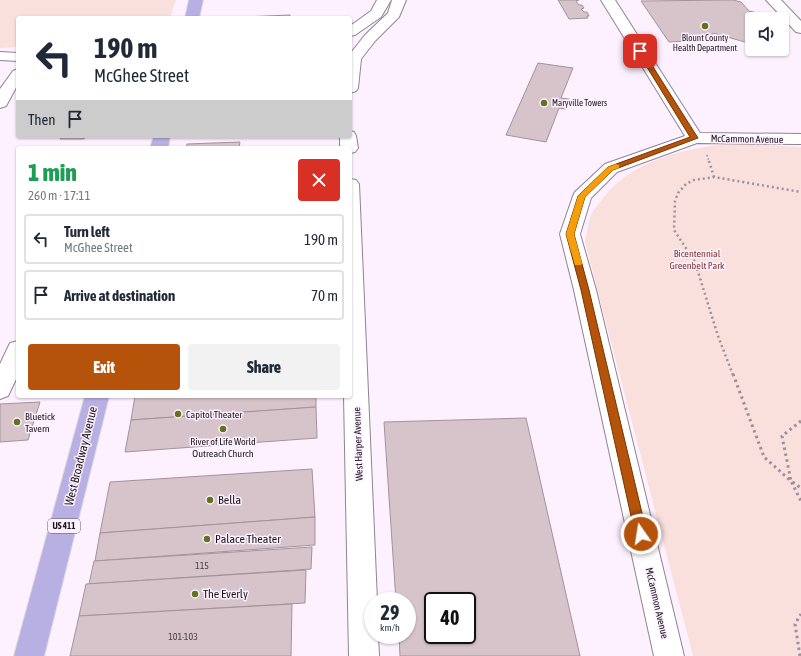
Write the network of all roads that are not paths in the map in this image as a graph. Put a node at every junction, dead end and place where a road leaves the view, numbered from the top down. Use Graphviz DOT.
graph roads {
  1 [pos="196,0"];
  2 [pos="384,0"];
  3 [pos="399,0"];
  4 [pos="608,0"];
  5 [pos="778,5"];
  6 [pos="801,13"];
  7 [pos="192,16"];
  8 [pos="801,29"];
  9 [pos="352,31"];
  10 [pos="0,56"];
  11 [pos="16,57"];
  12 [pos="352,74"];
  13 [pos="16,76"];
  14 [pos="0,103"];
  15 [pos="694,138"];
  16 [pos="801,139"];
  17 [pos="352,251"];
  18 [pos="16,354"];
  19 [pos="0,390"];
  20 [pos="16,390"];
  21 [pos="96,398"];
  22 [pos="29,656"];
  23 [pos="364,656"];
  24 [pos="669,656"];
  1 -- 7 [label="main road"];
  2 -- 9 [label="street"];
  3 -- 12 [label="street"];
  4 -- 15 [label="street"];
  5 -- 6 [label="street"];
  5 -- 8 [label="street"];
  10 -- 11 [label="street"];
  13 -- 14 [label="street"];
  15 -- 16 [label="street, McCammon Avenue"];
  15 -- 24 [label="street, McCammon Avenue"];
  17 -- 23 [label="street, West Harper Avenue"];
  18 -- 19 [label="street"];
  19 -- 20 [label="street"];
  21 -- 22 [label="main road, West Broadway Avenue / US 411"];
}
